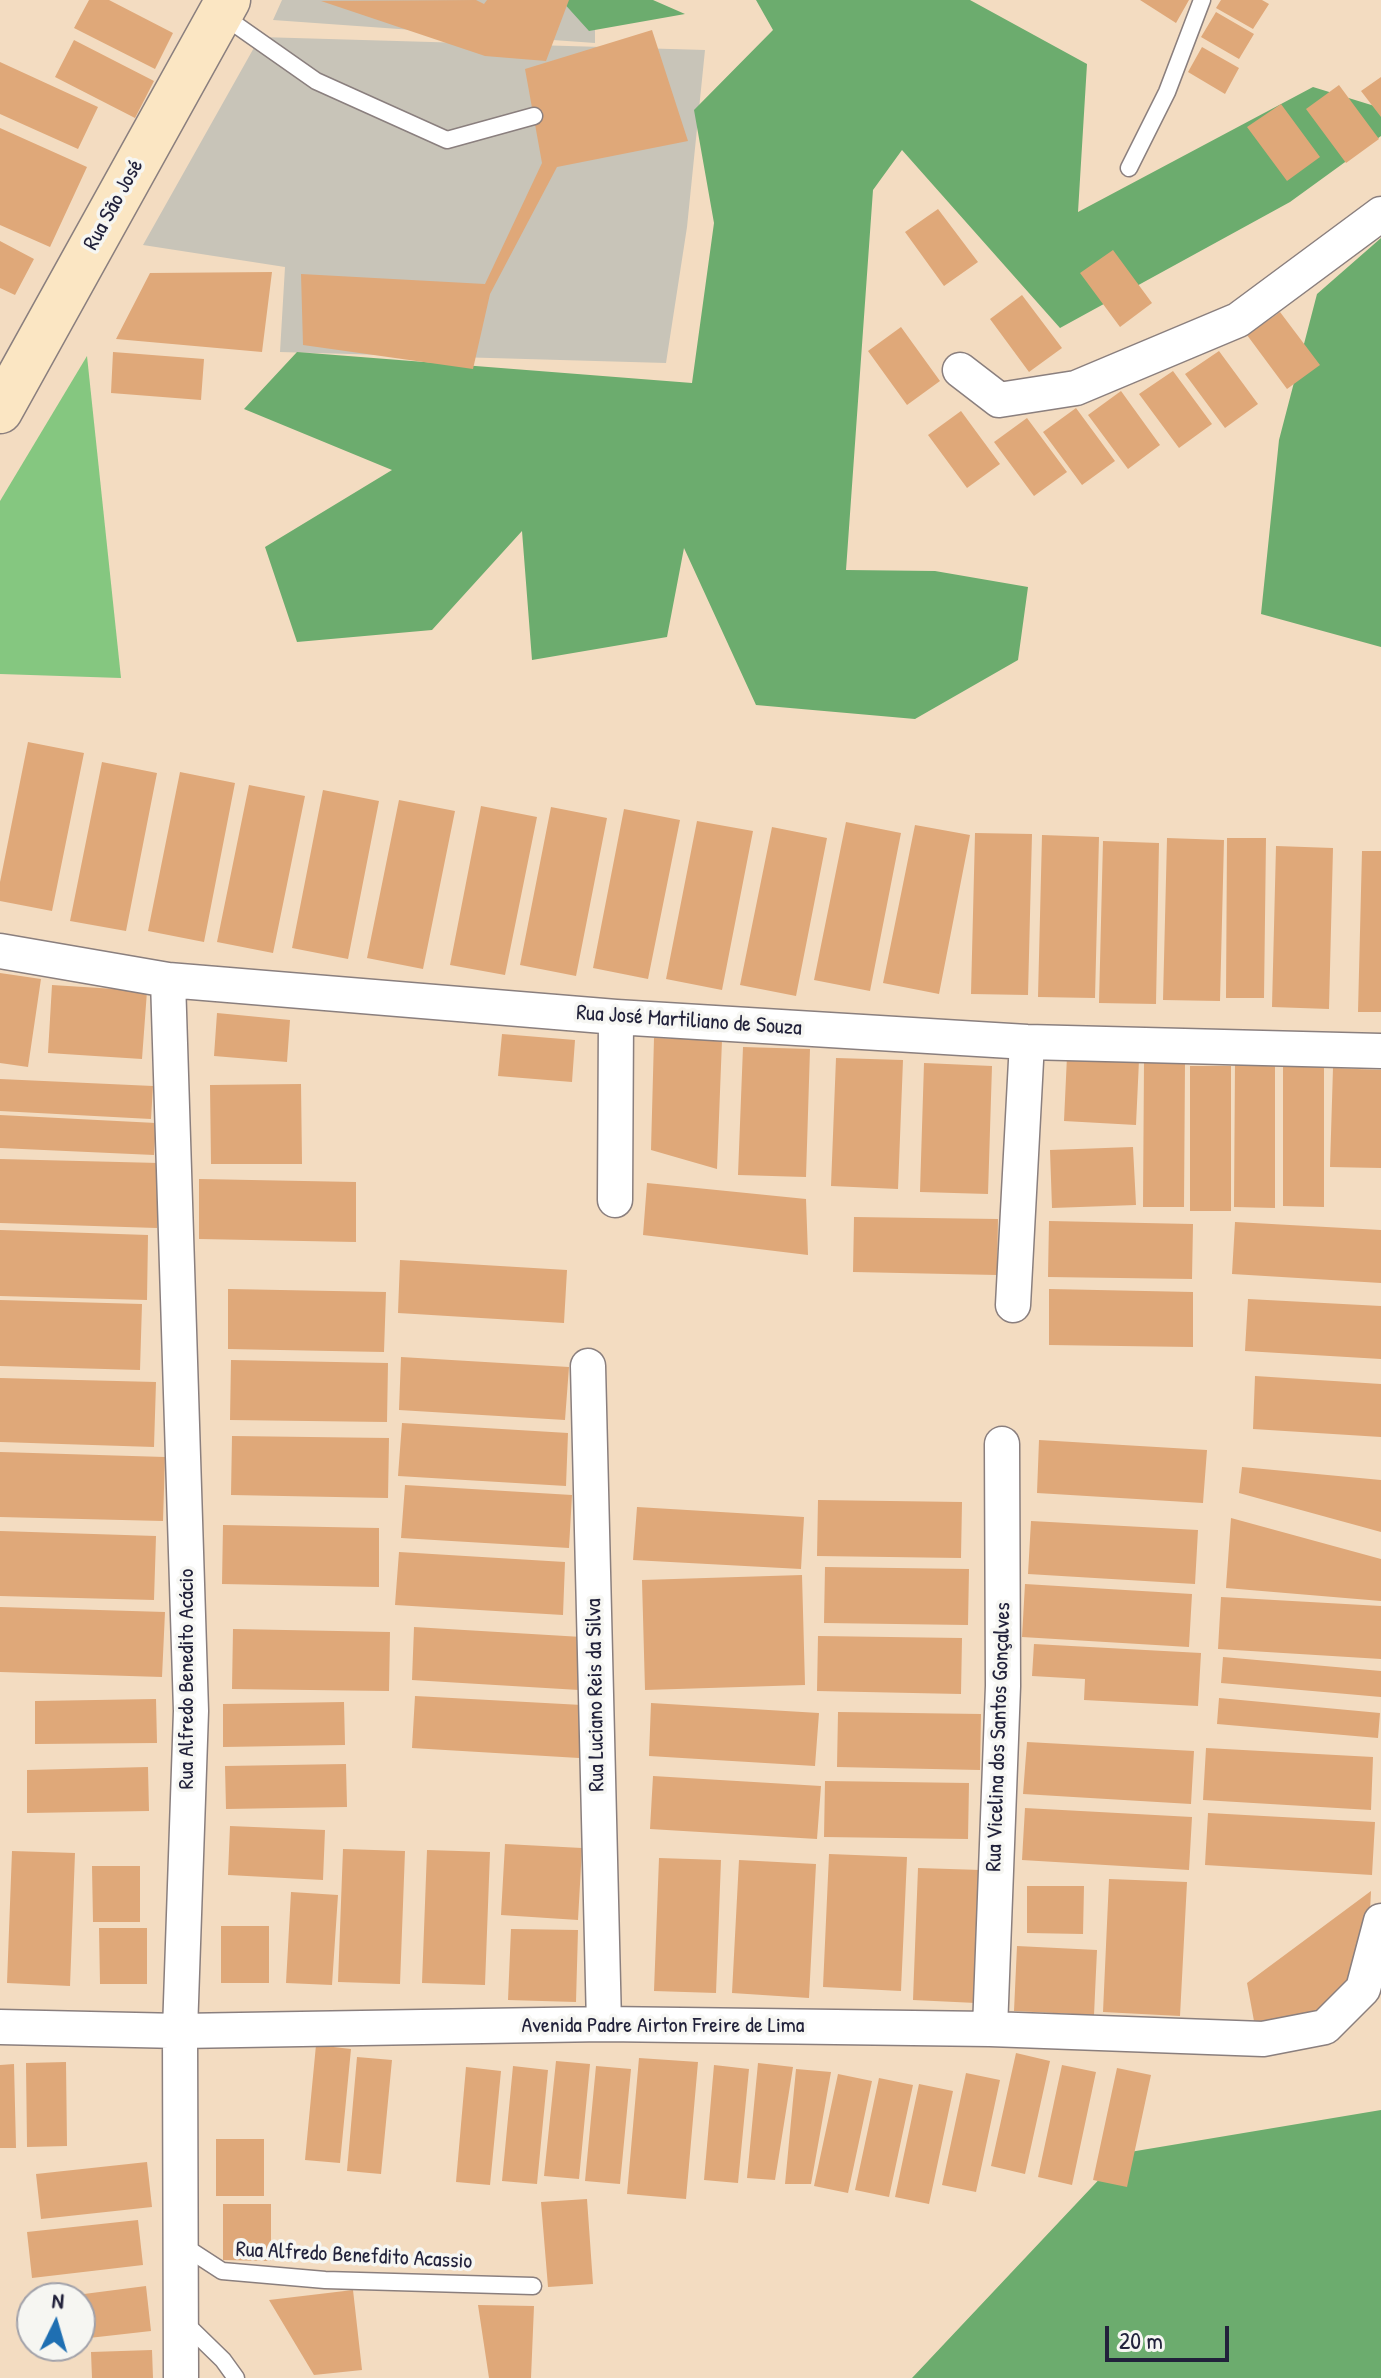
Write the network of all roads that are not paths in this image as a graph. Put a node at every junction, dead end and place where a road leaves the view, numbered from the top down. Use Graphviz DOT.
graph roads {
  1 [pos="1202,0"];
  2 [pos="224,7"];
  3 [pos="534,116"];
  4 [pos="1129,168"];
  5 [pos="1381,214"];
  6 [pos="960,370"];
  7 [pos="0,411"];
  8 [pos="0,951"];
  9 [pos="168,980"];
  10 [pos="616,1017"];
  11 [pos="1027,1042"];
  12 [pos="1381,1051"];
  13 [pos="615,1200"];
  14 [pos="1013,1305"];
  15 [pos="588,1366"];
  16 [pos="1002,1444"];
  17 [pos="1381,1921"];
  18 [pos="604,2024"];
  19 [pos="0,2027"];
  20 [pos="990,2029"];
  21 [pos="180,2031"];
  22 [pos="181,2244"];
  23 [pos="533,2286"];
  24 [pos="180,2319"];
  25 [pos="181,2378"];
  26 [pos="236,2378"];
  1 -- 4 [label="lane"];
  2 -- 3 [label="lane"];
  2 -- 7 [label="street, Rua São José"];
  5 -- 6 [label="street"];
  8 -- 9 [label="street, Rua José Martiliano de Souza"];
  9 -- 10 [label="street, Rua José Martiliano de Souza"];
  9 -- 21 [label="street, Rua Alfredo Benedito Acácio"];
  10 -- 11 [label="street, Rua José Martiliano de Souza"];
  10 -- 13 [label="street"];
  11 -- 12 [label="street, Rua José Martiliano de Souza"];
  11 -- 14 [label="street"];
  15 -- 18 [label="street, Rua Luciano Reis da Silva"];
  16 -- 20 [label="street, Rua Vicelina dos Santos Gonçalves"];
  17 -- 20 [label="street, Avenida Padre Airton Freire de Lima"];
  18 -- 20 [label="street, Avenida Padre Airton Freire de Lima"];
  18 -- 21 [label="street, Avenida Padre Airton Freire de Lima"];
  19 -- 21 [label="street, Avenida Padre Airton Freire de Lima"];
  21 -- 22 [label="street, Rua Alfredo Benedito Acácio"];
  22 -- 23 [label="lane, Rua Alfredo Benefdito Acassio"];
  22 -- 24 [label="street, Rua Alfredo Benedito Acácio"];
  24 -- 25 [label="street, Rua Alfredo Benedito Acácio"];
  24 -- 26 [label="lane"];
}
